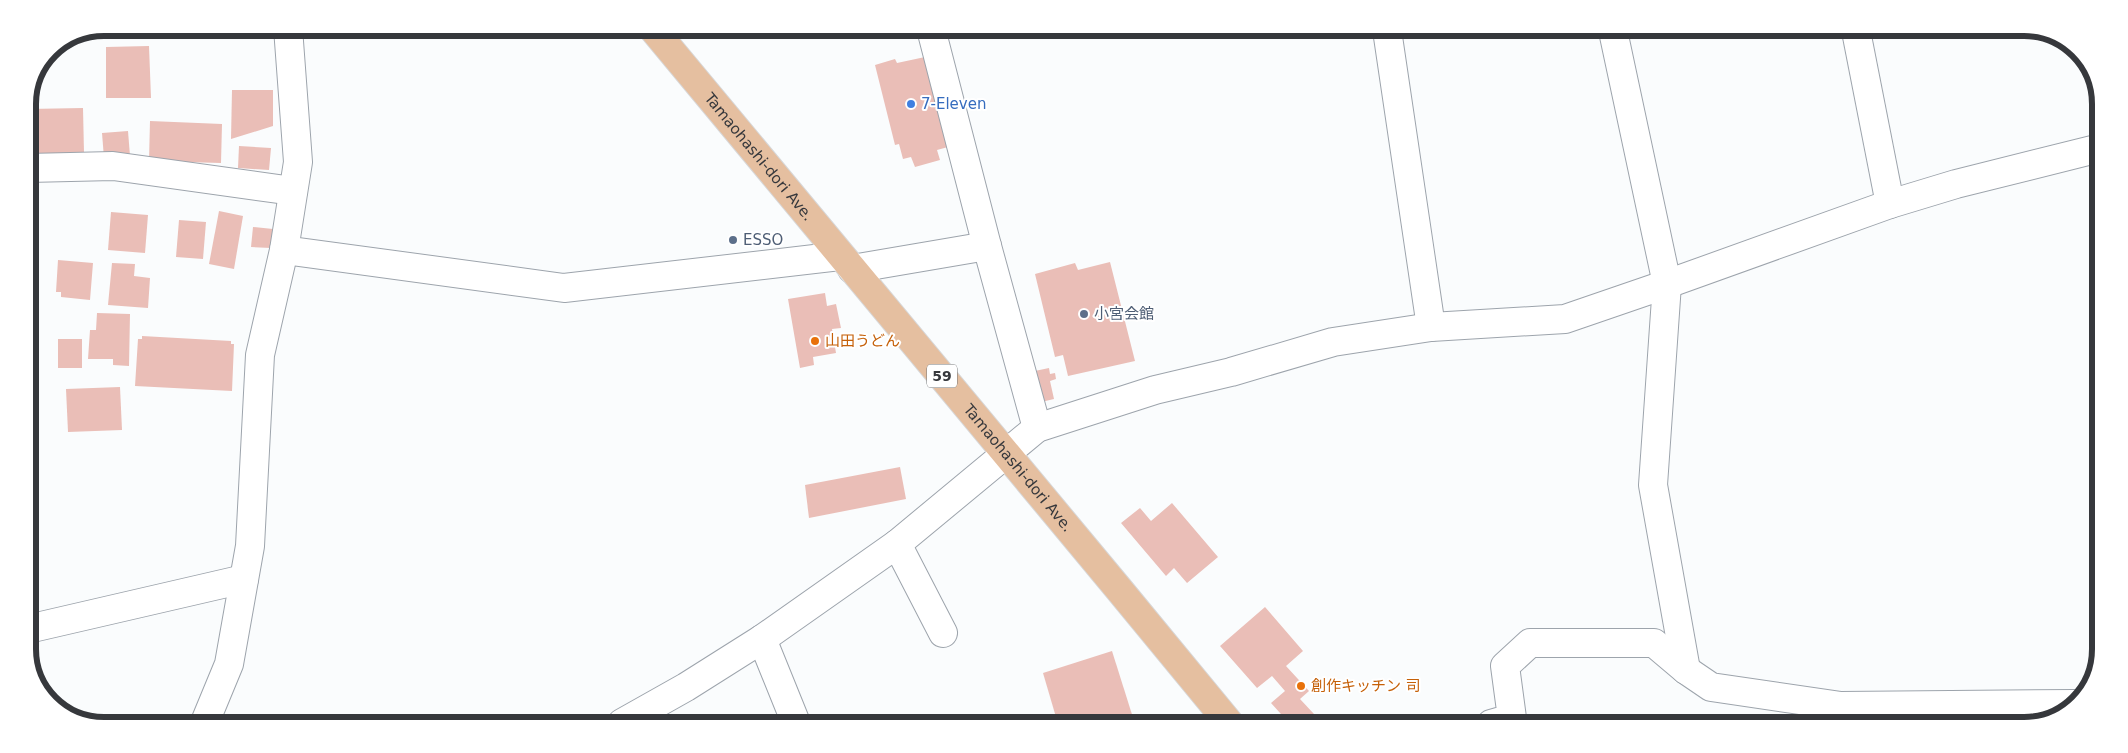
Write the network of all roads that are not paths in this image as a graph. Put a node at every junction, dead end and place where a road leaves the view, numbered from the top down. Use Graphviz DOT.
graph roads {
  1 [pos="289,36"];
  2 [pos="659,36"];
  3 [pos="933,36"];
  4 [pos="1389,36"];
  5 [pos="1614,36"];
  6 [pos="1857,36"];
  7 [pos="2092,150"];
  8 [pos="36,168"];
  9 [pos="293,191"];
  10 [pos="1890,204"];
  11 [pos="987,246"];
  12 [pos="284,250"];
  13 [pos="846,262"];
  14 [pos="1667,284"];
  15 [pos="1431,327"];
  16 [pos="1037,428"];
  17 [pos="1007,453"];
  18 [pos="897,544"];
  19 [pos="244,579"];
  20 [pos="36,627"];
  21 [pos="943,633"];
  22 [pos="762,639"];
  23 [pos="1686,670"];
  24 [pos="2063,704"];
  25 [pos="207,717"];
  26 [pos="633,717"];
  27 [pos="794,717"];
  28 [pos="1224,717"];
  29 [pos="1512,717"];
  1 -- 9 [label="street"];
  2 -- 13 [label="main road, Tamaohashi-dori Ave. / 59"];
  3 -- 11 [label="street"];
  4 -- 15 [label="street"];
  5 -- 14 [label="street"];
  6 -- 10 [label="street"];
  7 -- 10 [label="street"];
  8 -- 9 [label="street"];
  9 -- 12 [label="street"];
  10 -- 14 [label="street"];
  11 -- 13 [label="street"];
  11 -- 16 [label="street"];
  12 -- 13 [label="street"];
  12 -- 19 [label="street"];
  13 -- 17 [label="main road, Tamaohashi-dori Ave. / 59"];
  14 -- 15 [label="street"];
  14 -- 23 [label="street"];
  15 -- 16 [label="street"];
  16 -- 17 [label="street"];
  17 -- 18 [label="street"];
  17 -- 28 [label="main road, Tamaohashi-dori Ave. / 59"];
  18 -- 21 [label="street"];
  18 -- 22 [label="street"];
  19 -- 20 [label="street"];
  19 -- 25 [label="street"];
  22 -- 26 [label="street"];
  22 -- 27 [label="street"];
  23 -- 24 [label="street"];
  23 -- 29 [label="street"];
}
